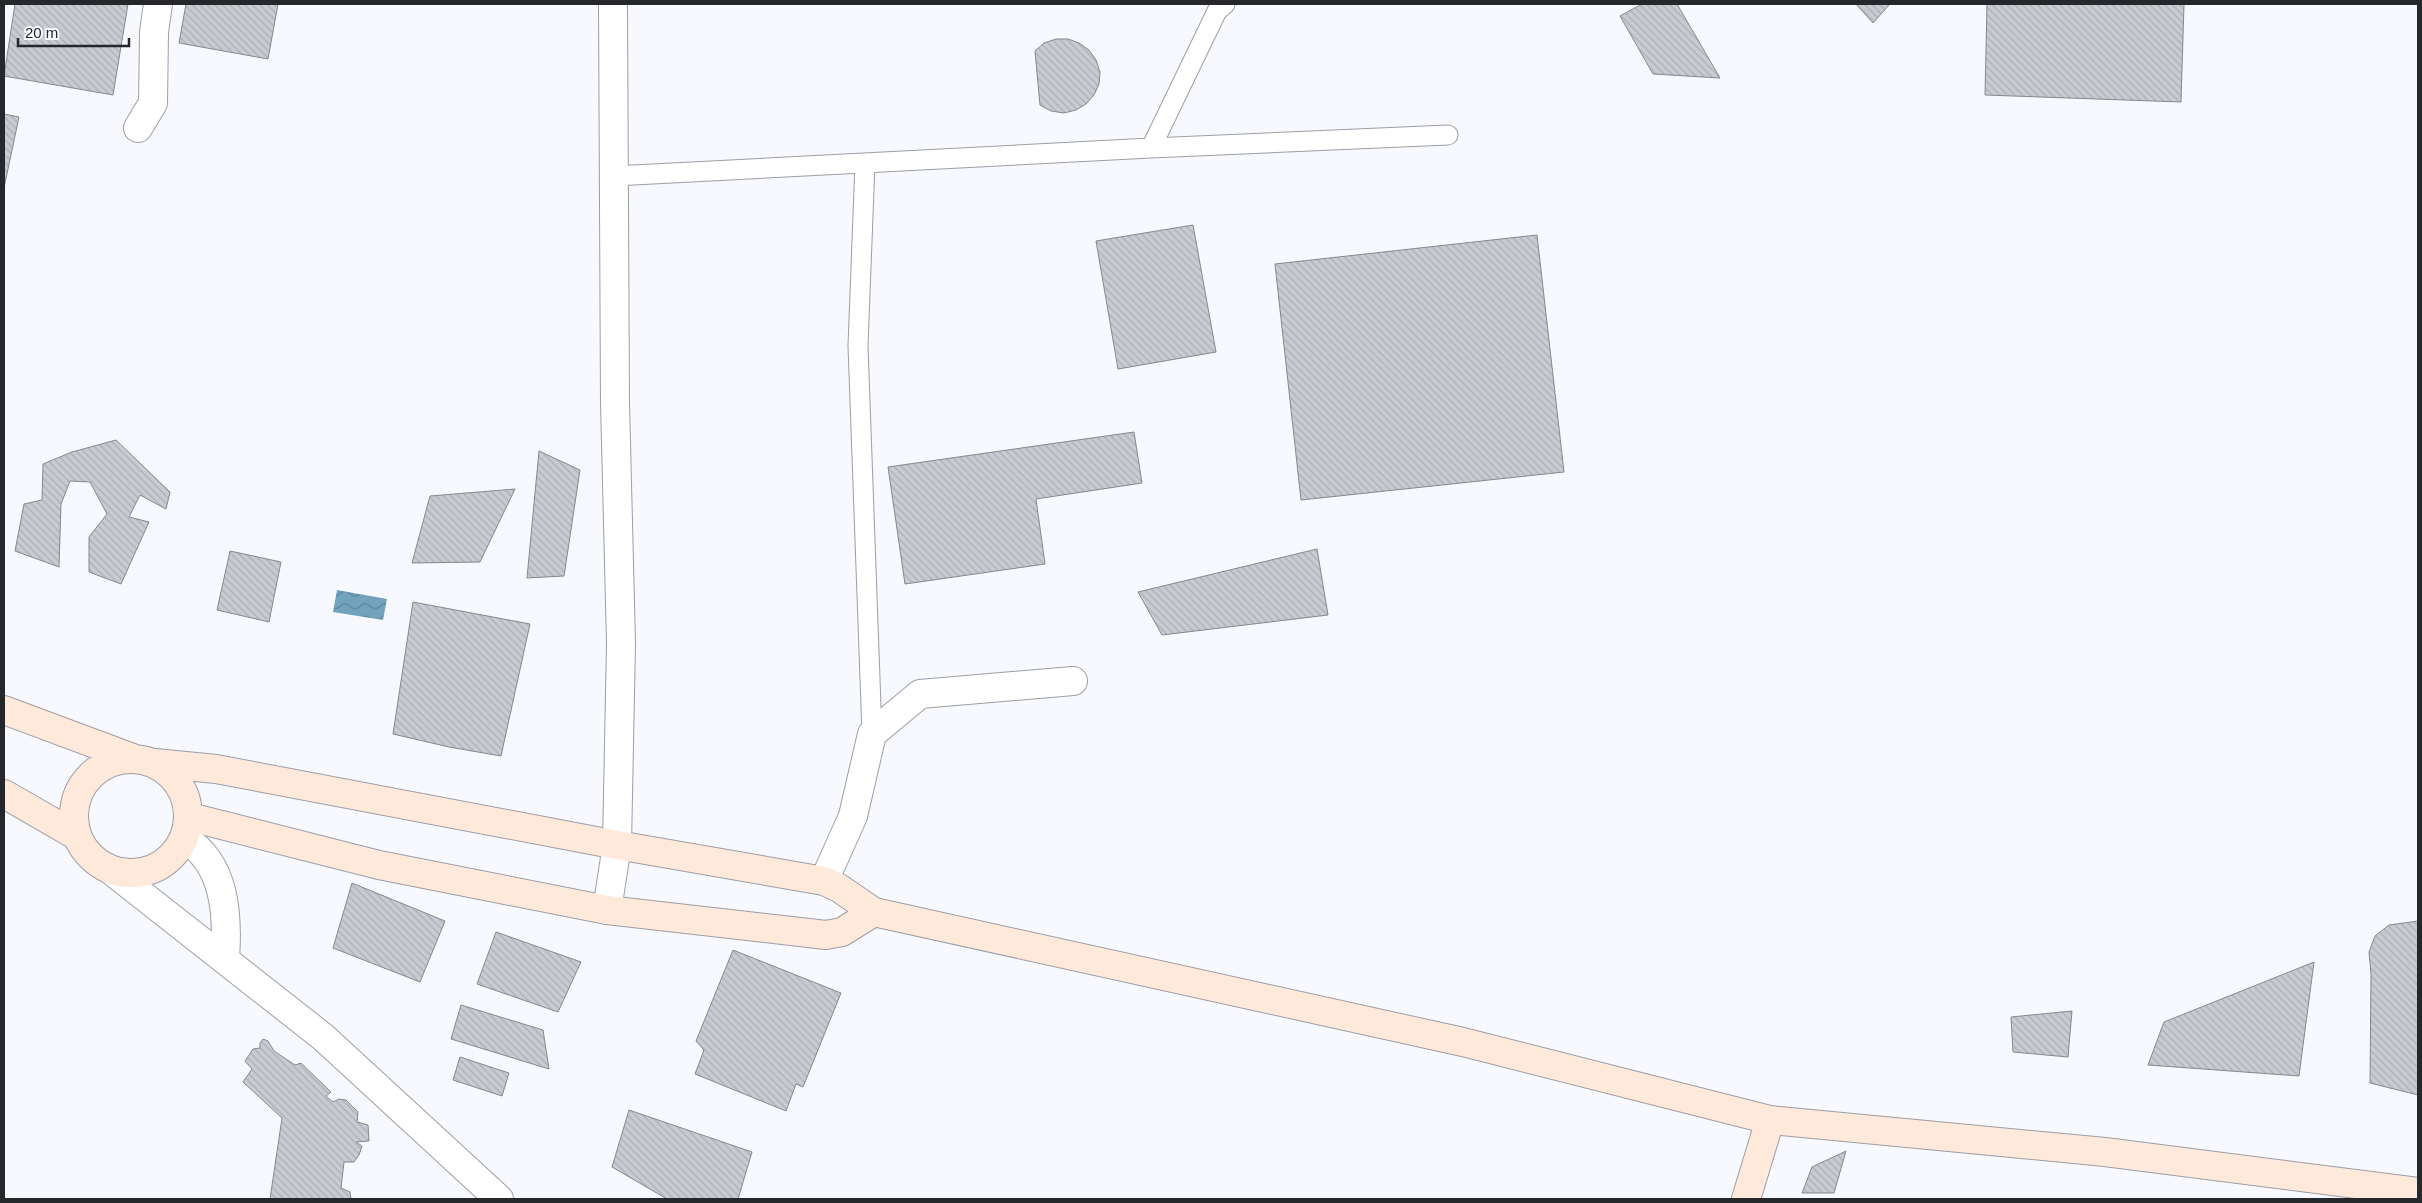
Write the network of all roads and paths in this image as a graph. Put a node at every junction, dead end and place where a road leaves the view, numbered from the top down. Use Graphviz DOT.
graph roads {
  1 [pos="158,4"];
  2 [pos="613,4"];
  3 [pos="1225,4"];
  4 [pos="138,128"];
  5 [pos="1448,135"];
  6 [pos="1151,148"];
  7 [pos="865,163"];
  8 [pos="614,176"];
  9 [pos="1073,681"];
  10 [pos="4,710"];
  11 [pos="872,734"];
  12 [pos="144,760"];
  13 [pos="4,794"];
  14 [pos="187,828"];
  15 [pos="77,836"];
  16 [pos="618,845"];
  17 [pos="108,868"];
  18 [pos="824,881"];
  19 [pos="607,910"];
  20 [pos="874,912"];
  21 [pos="226,959"];
  22 [pos="1770,1120"];
  23 [pos="2418,1192"];
  24 [pos="499,1199"];
  25 [pos="1746,1199"];
  1 -- 4 [label="street"];
  2 -- 8 [label="street"];
  3 -- 6 [label="lane"];
  5 -- 6 [label="lane"];
  6 -- 7 [label="lane"];
  7 -- 8 [label="lane"];
  7 -- 11 [label="lane"];
  8 -- 16 [label="street"];
  9 -- 11 [label="street"];
  10 -- 12 [label="street"];
  11 -- 18 [label="street"];
  12 -- 14 [label="street"];
  12 -- 15 [label="street"];
  12 -- 16 [label="street"];
  13 -- 15 [label="street"];
  14 -- 17 [label="street"];
  14 -- 19 [label="street"];
  14 -- 21 [label="street"];
  15 -- 17 [label="street"];
  16 -- 18 [label="street"];
  16 -- 19 [label="street"];
  17 -- 21 [label="street"];
  18 -- 20 [label="street"];
  19 -- 20 [label="street"];
  20 -- 22 [label="street"];
  21 -- 24 [label="street"];
  22 -- 23 [label="street"];
  22 -- 25 [label="street"];
}
